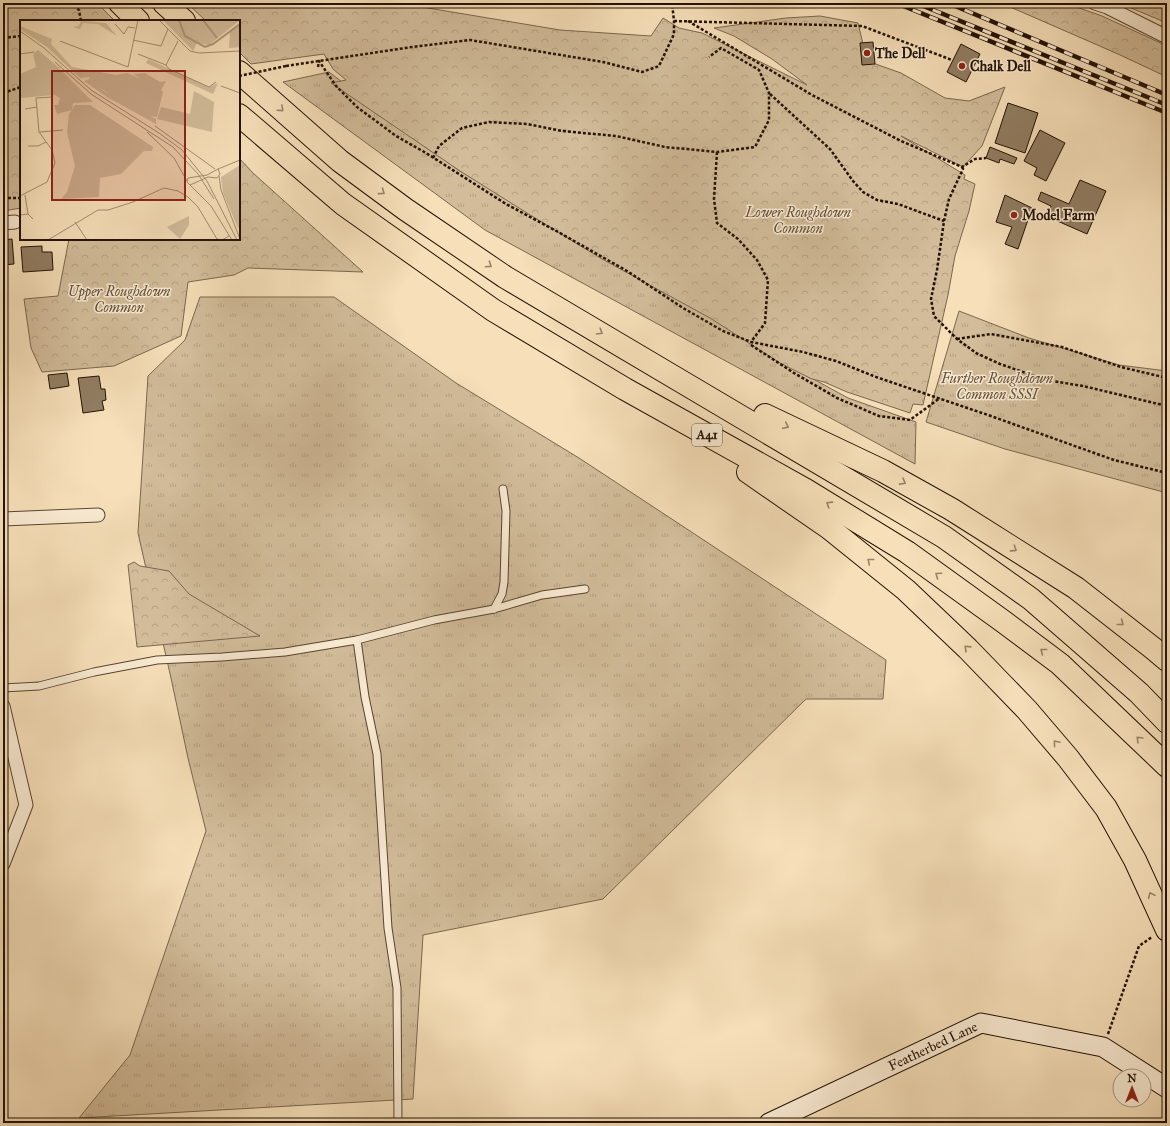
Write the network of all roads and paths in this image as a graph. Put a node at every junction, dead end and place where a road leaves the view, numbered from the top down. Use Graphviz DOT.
graph roads {
  1 [pos="68,3"];
  2 [pos="120,3"];
  3 [pos="164,3"];
  4 [pos="672,3"];
  5 [pos="1095,3"];
  6 [pos="81,20"];
  7 [pos="137,20"];
  8 [pos="183,20"];
  9 [pos="674,21"];
  10 [pos="688,21"];
  11 [pos="20,36"];
  12 [pos="1167,37"];
  13 [pos="3,38"];
  14 [pos="709,57"];
  15 [pos="952,60"];
  16 [pos="318,61"];
  17 [pos="318,67"];
  18 [pos="240,73"];
  19 [pos="240,76"];
  20 [pos="20,88"];
  21 [pos="3,93"];
  22 [pos="769,93"];
  23 [pos="240,116"];
  24 [pos="717,152"];
  25 [pos="434,158"];
  26 [pos="986,158"];
  27 [pos="962,167"];
  28 [pos="3,198"];
  29 [pos="20,198"];
  30 [pos="944,221"];
  31 [pos="957,339"];
  32 [pos="751,344"];
  33 [pos="1167,378"];
  34 [pos="698,391"];
  35 [pos="940,398"];
  36 [pos="1167,406"];
  37 [pos="684,422"];
  38 [pos="1167,473"];
  39 [pos="503,489"];
  40 [pos="98,515"];
  41 [pos="3,519"];
  42 [pos="585,589"];
  43 [pos="494,609"];
  44 [pos="357,640"];
  45 [pos="1167,660"];
  46 [pos="3,688"];
  47 [pos="3,706"];
  48 [pos="1167,722"];
  49 [pos="1167,766"];
  50 [pos="3,864"];
  51 [pos="1167,930"];
  52 [pos="1139,946"];
  53 [pos="1103,1047"];
  54 [pos="1167,1088"];
  55 [pos="398,1123"];
  56 [pos="769,1123"];
  1 -- 6 [label="path"];
  2 -- 7 [label="highway"];
  3 -- 8 [label="highway"];
  4 -- 9 [label="path"];
  5 -- 12 [label="street"];
  9 -- 10 [label="path"];
  9 -- 16 [label="path"];
  10 -- 15 [label="path"];
  10 -- 27 [label="path"];
  11 -- 13 [label="path"];
  14 -- 22 [label="path"];
  16 -- 17 [label="path"];
  16 -- 19 [label="path, bridge"];
  16 -- 25 [label="path"];
  18 -- 34 [label="highway, A41, one-way"];
  20 -- 21 [label="path"];
  22 -- 24 [label="path"];
  22 -- 30 [label="path"];
  23 -- 37 [label="highway, A41"];
  24 -- 25 [label="path"];
  24 -- 32 [label="path"];
  25 -- 32 [label="path"];
  26 -- 27 [label="path"];
  27 -- 30 [label="path"];
  28 -- 29 [label="path"];
  30 -- 31 [label="path"];
  31 -- 33 [label="path"];
  31 -- 36 [label="path"];
  32 -- 35 [label="path"];
  32 -- 35 [label="path"];
  34 -- 45 [label="highway, one-way"];
  34 -- 48 [label="highway, A41"];
  35 -- 38 [label="path"];
  49 -- 37 [label="highway, A41, one-way"];
  51 -- 37 [label="highway, one-way"];
  39 -- 43 [label="lane"];
  40 -- 41 [label="street"];
  42 -- 43 [label="lane"];
  43 -- 44 [label="lane"];
  44 -- 46 [label="lane"];
  44 -- 55 [label="lane"];
  47 -- 50 [label="street"];
  52 -- 53 [label="path"];
  53 -- 54 [label="street, Featherbed Lane"];
  53 -- 56 [label="street, Featherbed Lane"];
}
